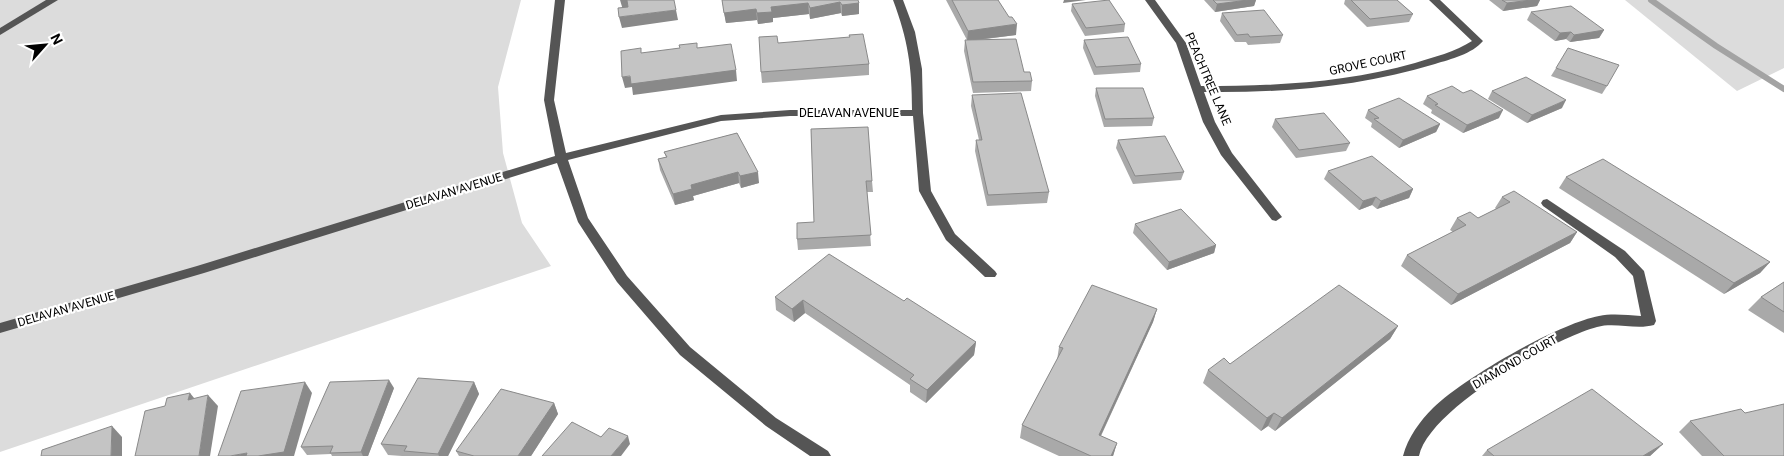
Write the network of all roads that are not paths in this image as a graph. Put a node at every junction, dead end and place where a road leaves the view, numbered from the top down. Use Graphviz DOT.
graph roads {
  1 [pos="53,0"];
  2 [pos="560,0"];
  3 [pos="898,0"];
  4 [pos="1150,0"];
  5 [pos="1434,0"];
  6 [pos="0,32"];
  7 [pos="1198,89"];
  8 [pos="918,113"];
  9 [pos="561,158"];
  10 [pos="1547,203"];
  11 [pos="1276,217"];
  12 [pos="990,274"];
  13 [pos="0,328"];
  14 [pos="823,456"];
  15 [pos="1411,456"];
  1 -- 6 [label="street"];
  2 -- 9 [label="street"];
  3 -- 8 [label="street"];
  4 -- 7 [label="street, PEACHTREE LANE"];
  5 -- 7 [label="street, GROVE COURT"];
  7 -- 11 [label="street, PEACHTREE LANE"];
  8 -- 9 [label="street, DELAVAN AVENUE"];
  8 -- 12 [label="street"];
  9 -- 13 [label="street, DELAVAN AVENUE"];
  9 -- 14 [label="street"];
  10 -- 15 [label="street, DIAMOND COURT"];
}
